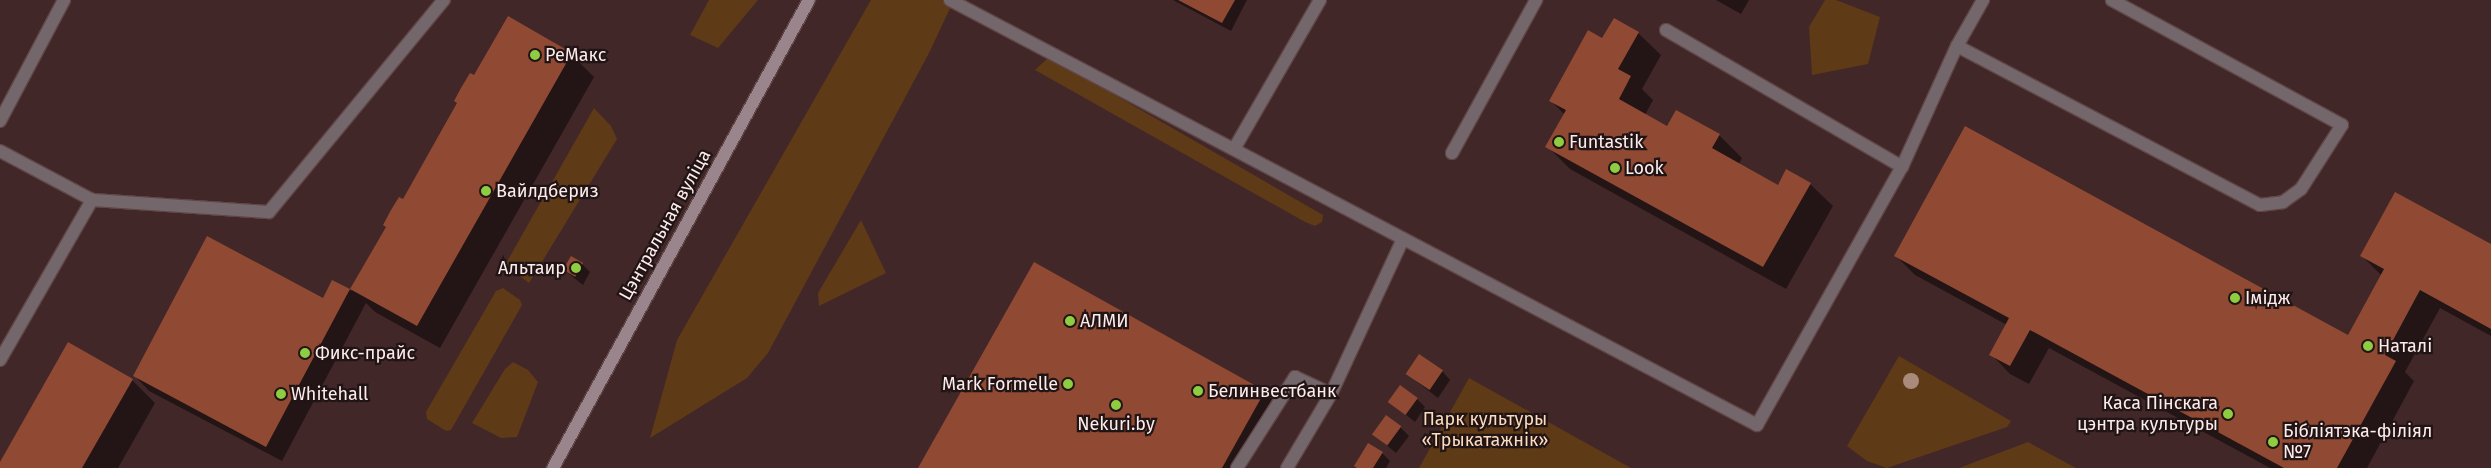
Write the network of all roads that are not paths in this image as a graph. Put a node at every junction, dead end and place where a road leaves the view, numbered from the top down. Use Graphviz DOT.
graph roads {
  1 [pos="64,0"];
  2 [pos="444,0"];
  3 [pos="809,0"];
  4 [pos="950,0"];
  5 [pos="1320,0"];
  6 [pos="1536,0"];
  7 [pos="1983,0"];
  8 [pos="2112,0"];
  9 [pos="1666,30"];
  10 [pos="1957,46"];
  11 [pos="0,121"];
  12 [pos="1234,150"];
  13 [pos="0,151"];
  14 [pos="1452,153"];
  15 [pos="1902,167"];
  16 [pos="92,200"];
  17 [pos="1403,239"];
  18 [pos="0,360"];
  19 [pos="1331,394"];
  20 [pos="553,468"];
  21 [pos="1238,468"];
  22 [pos="1287,468"];
  1 -- 11 [label="lane"];
  2 -- 16 [label="lane"];
  3 -- 20 [label="main road, Цэнтральная вуліца"];
  4 -- 12 [label="lane"];
  5 -- 12 [label="lane"];
  6 -- 14 [label="lane"];
  7 -- 10 [label="lane"];
  8 -- 10 [label="lane"];
  9 -- 15 [label="lane"];
  10 -- 15 [label="lane"];
  12 -- 17 [label="lane"];
  13 -- 16 [label="lane"];
  15 -- 17 [label="lane"];
  16 -- 18 [label="lane"];
  17 -- 19 [label="lane"];
  19 -- 21 [label="lane"];
  19 -- 22 [label="lane"];
}
